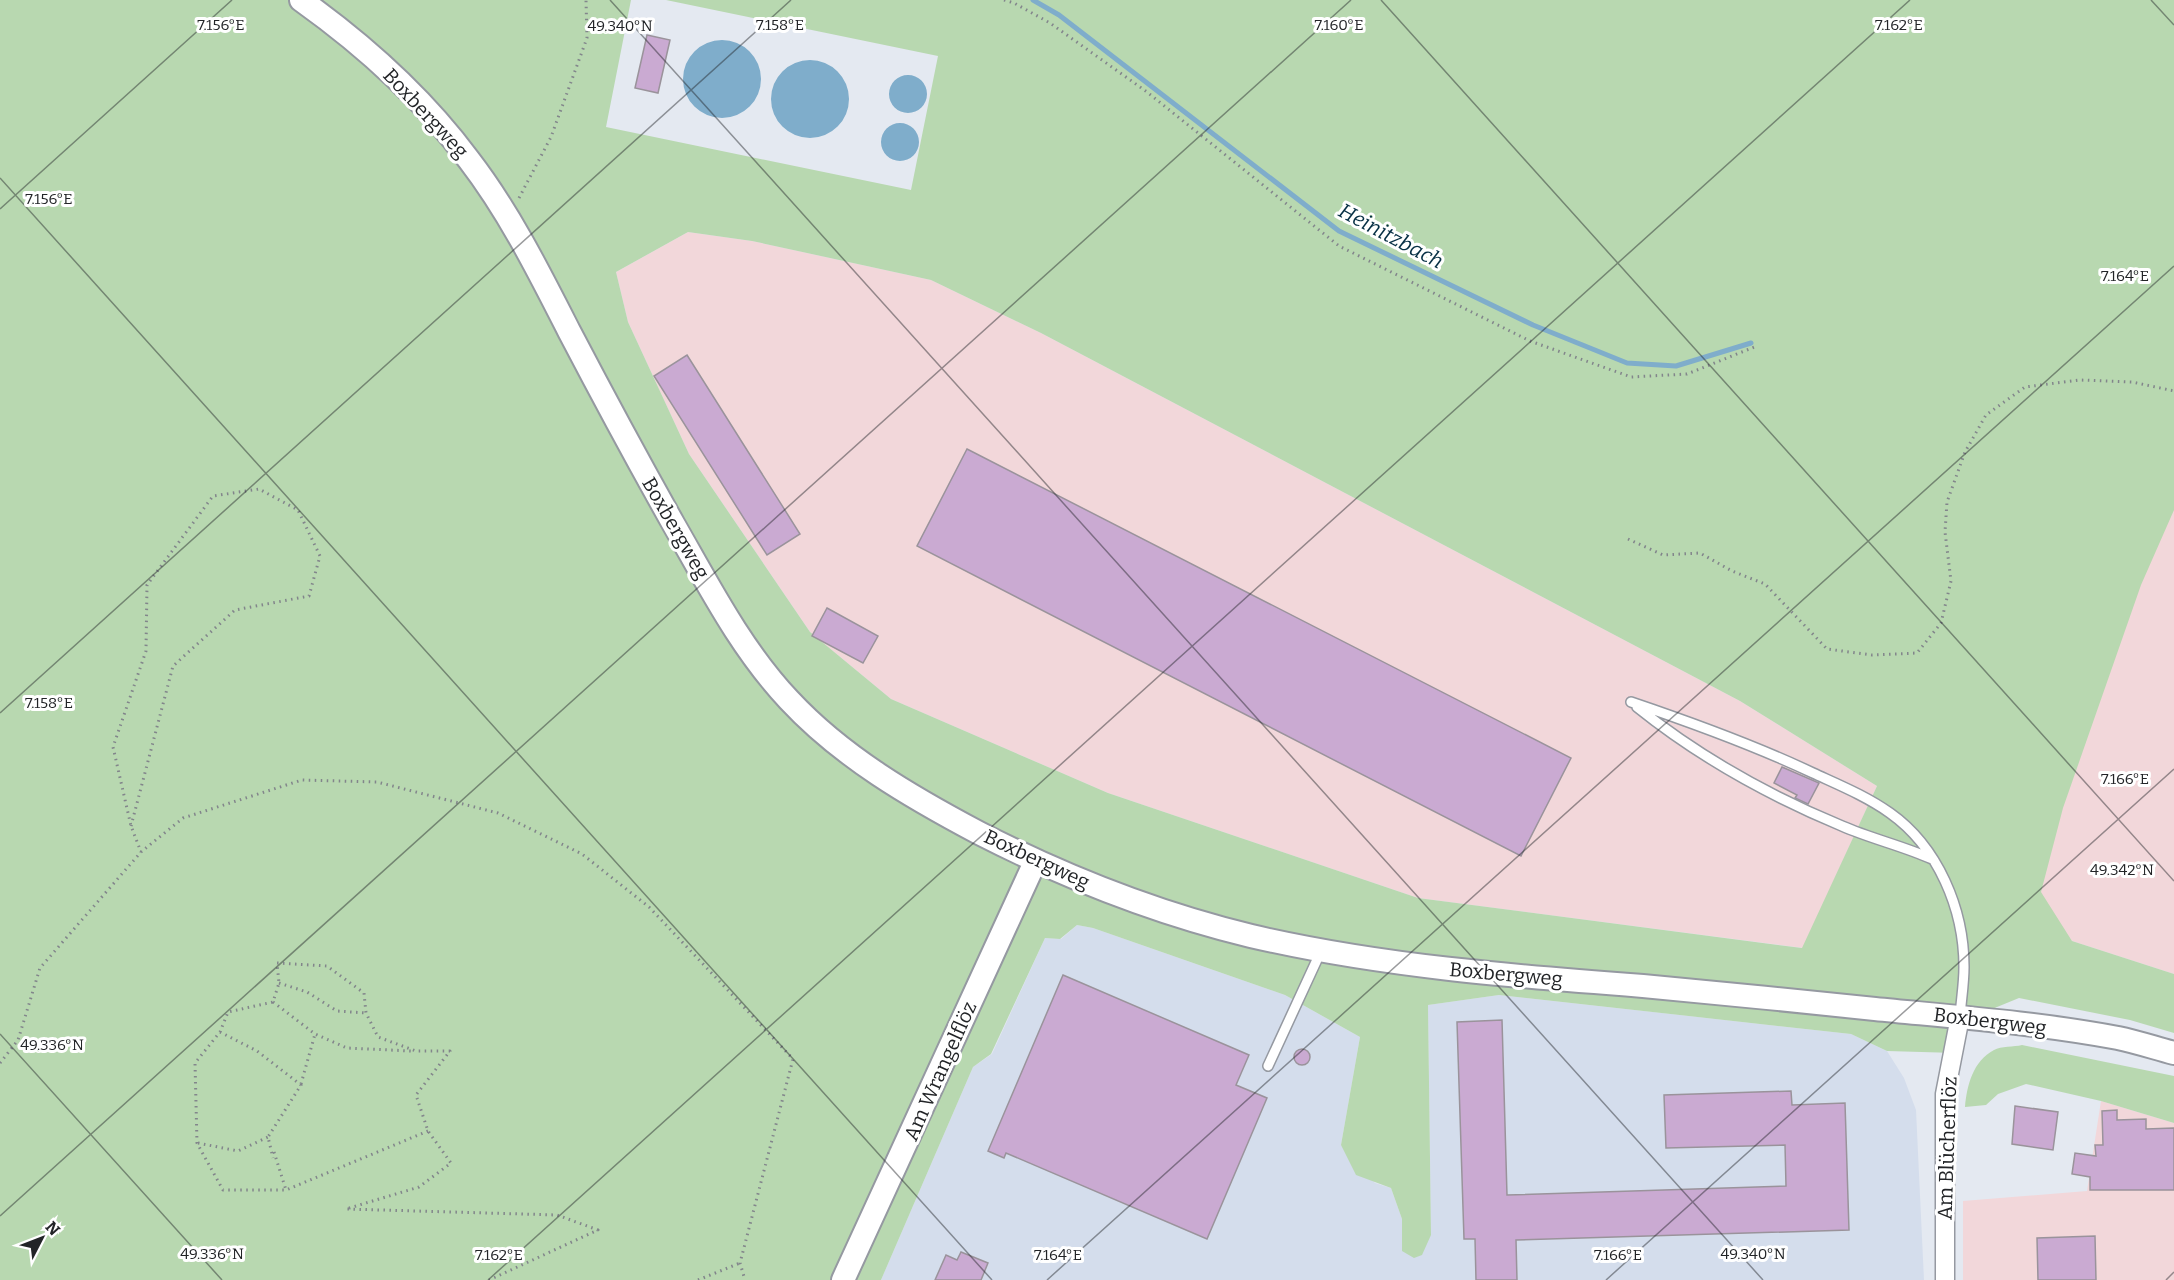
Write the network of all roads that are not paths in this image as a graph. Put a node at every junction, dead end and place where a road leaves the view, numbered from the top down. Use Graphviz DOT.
graph roads {
  1 [pos="301,0"];
  2 [pos="1932,859"];
  3 [pos="1035,862"];
  4 [pos="1321,951"];
  5 [pos="1960,1017"];
  6 [pos="2174,1053"];
  7 [pos="1268,1066"];
  8 [pos="843,1280"];
  9 [pos="1945,1280"];
  1 -- 3 [label="street, Boxbergweg"];
  2 -- 2 [label="lane"];
  2 -- 5 [label="lane"];
  3 -- 4 [label="street, Boxbergweg"];
  3 -- 8 [label="street, Am Wrangelflöz"];
  4 -- 5 [label="street, Boxbergweg"];
  4 -- 7 [label="lane"];
  5 -- 6 [label="street, Boxbergweg"];
  5 -- 9 [label="street, Am Blücherflöz"];
}
